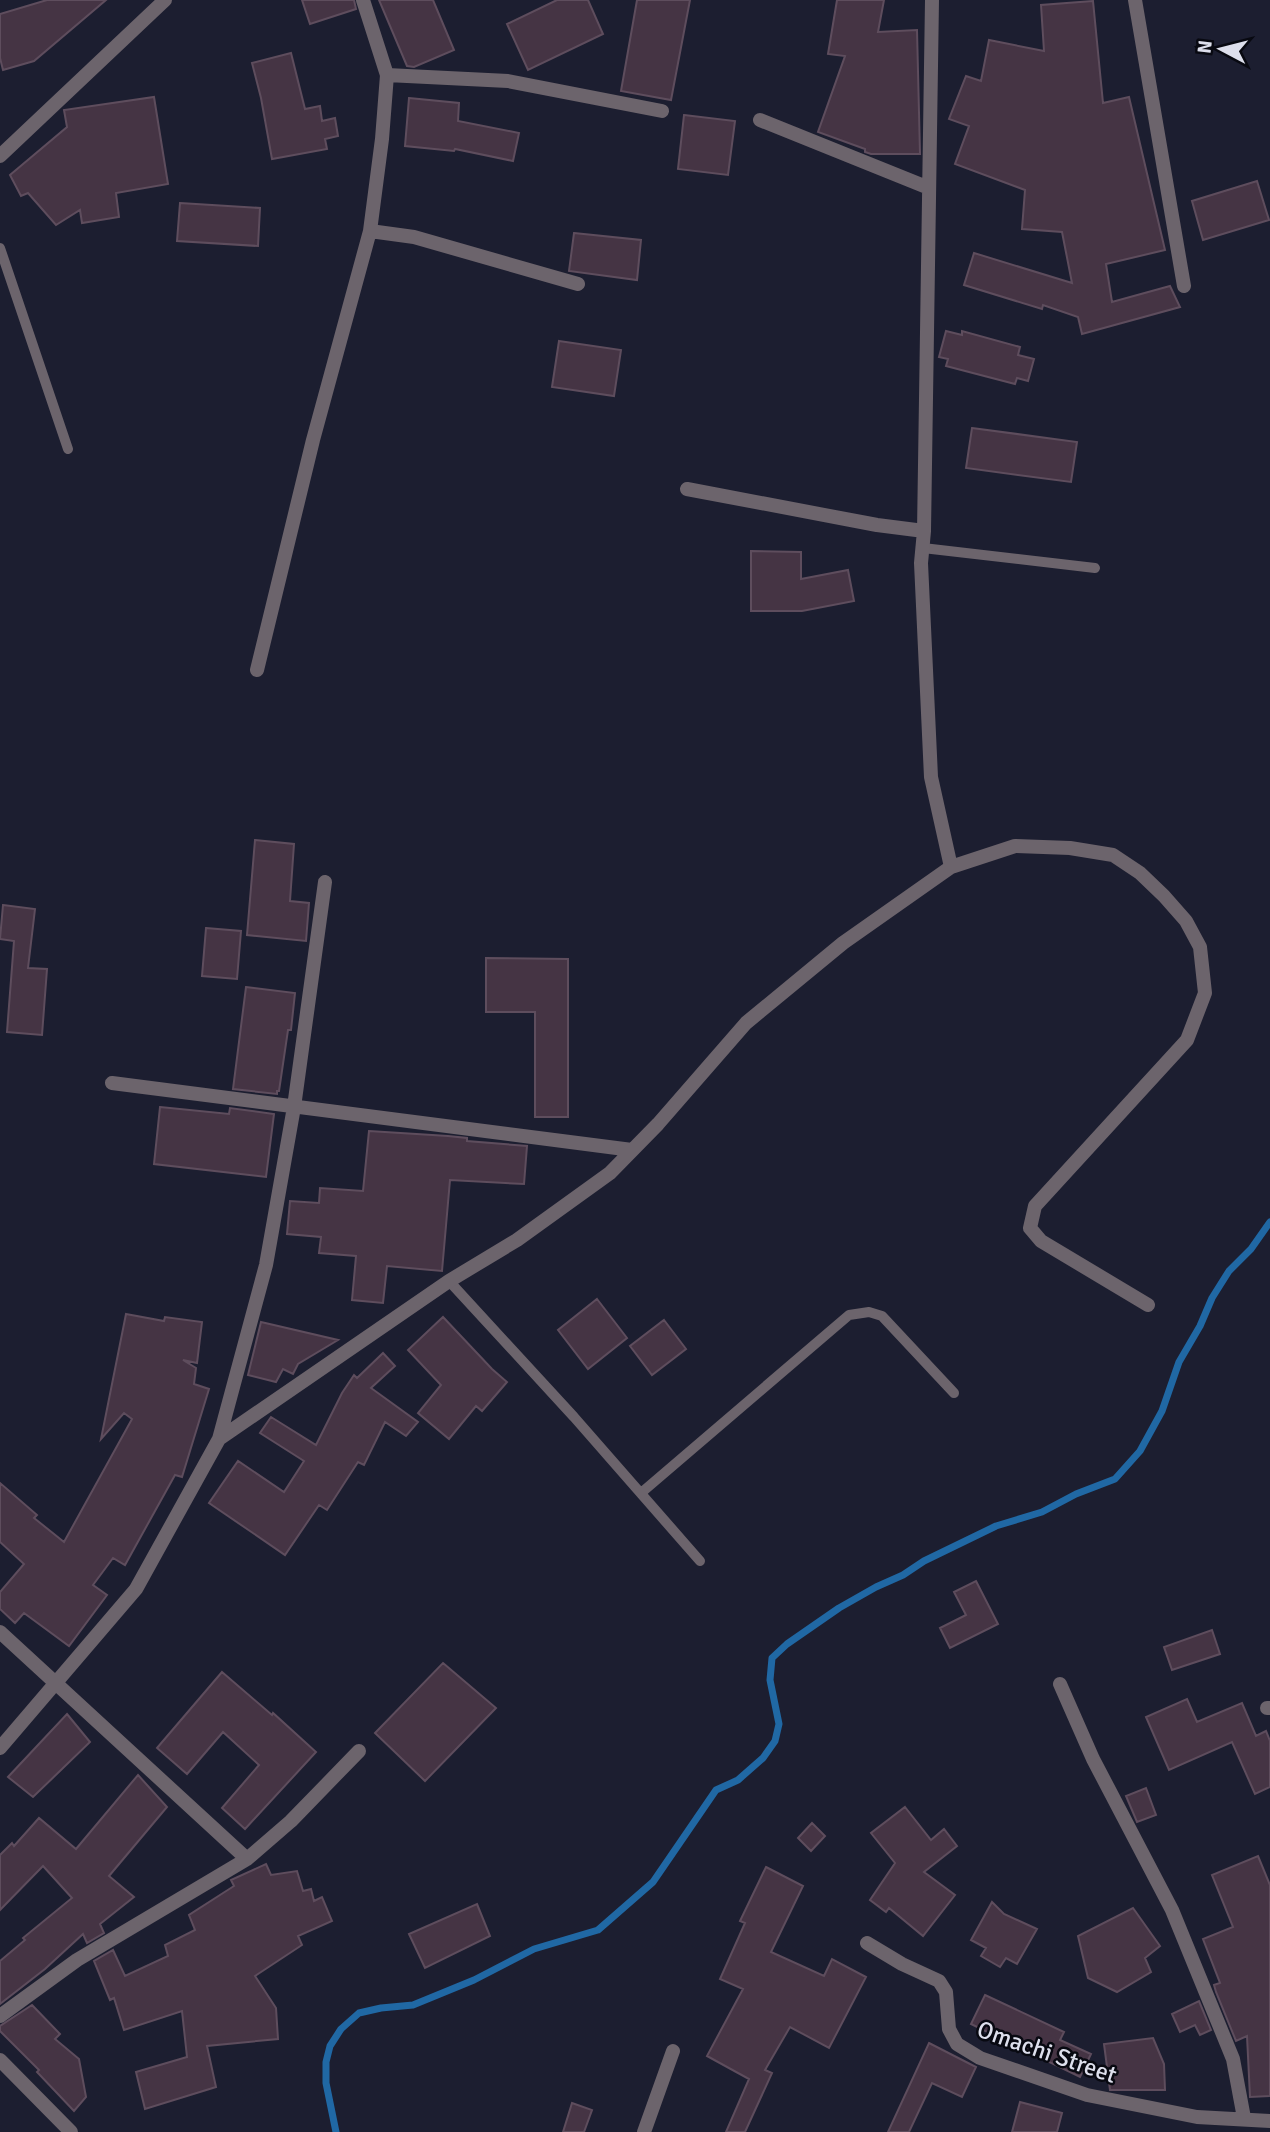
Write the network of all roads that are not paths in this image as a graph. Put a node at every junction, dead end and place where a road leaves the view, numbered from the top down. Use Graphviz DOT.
graph roads {
  1 [pos="165,0"];
  2 [pos="363,0"];
  3 [pos="932,0"];
  4 [pos="1135,0"];
  5 [pos="387,75"];
  6 [pos="662,111"];
  7 [pos="760,120"];
  8 [pos="0,156"];
  9 [pos="929,188"];
  10 [pos="370,232"];
  11 [pos="0,248"];
  12 [pos="578,284"];
  13 [pos="1184,286"];
  14 [pos="68,449"];
  15 [pos="687,489"];
  16 [pos="924,531"];
  17 [pos="923,548"];
  18 [pos="1095,568"];
  19 [pos="257,670"];
  20 [pos="951,867"];
  21 [pos="325,882"];
  22 [pos="112,1083"];
  23 [pos="293,1107"];
  24 [pos="632,1150"];
  25 [pos="449,1281"];
  26 [pos="1147,1305"];
  27 [pos="954,1393"];
  28 [pos="219,1439"];
  29 [pos="640,1493"];
  30 [pos="699,1561"];
  31 [pos="0,1632"];
  32 [pos="57,1683"];
  33 [pos="1060,1684"];
  34 [pos="0,1748"];
  35 [pos="359,1751"];
  36 [pos="247,1859"];
  37 [pos="867,1942"];
  38 [pos="0,2016"];
  39 [pos="673,2051"];
  40 [pos="0,2060"];
  41 [pos="1244,2118"];
  42 [pos="1270,2121"];
  43 [pos="71,2132"];
  44 [pos="644,2132"];
  1 -- 8 [label="street"];
  2 -- 5 [label="street"];
  3 -- 9 [label="street"];
  4 -- 13 [label="street"];
  5 -- 6 [label="street"];
  5 -- 10 [label="street"];
  7 -- 9 [label="street"];
  9 -- 16 [label="street"];
  10 -- 12 [label="street"];
  10 -- 19 [label="street"];
  11 -- 14 [label="lane"];
  15 -- 16 [label="street"];
  16 -- 17 [label="street"];
  17 -- 18 [label="lane"];
  17 -- 20 [label="street"];
  20 -- 24 [label="street"];
  20 -- 26 [label="street"];
  21 -- 23 [label="street"];
  22 -- 23 [label="street"];
  23 -- 24 [label="street"];
  23 -- 28 [label="street"];
  24 -- 25 [label="street"];
  25 -- 28 [label="street"];
  25 -- 29 [label="lane"];
  27 -- 29 [label="lane"];
  28 -- 32 [label="street"];
  29 -- 30 [label="lane"];
  31 -- 32 [label="street"];
  32 -- 34 [label="street"];
  32 -- 36 [label="street"];
  33 -- 41 [label="street"];
  35 -- 36 [label="street"];
  36 -- 38 [label="street"];
  37 -- 41 [label="street, Omachi Street"];
  39 -- 44 [label="street"];
  40 -- 43 [label="street"];
  41 -- 42 [label="street, Omachi Street"];
}
